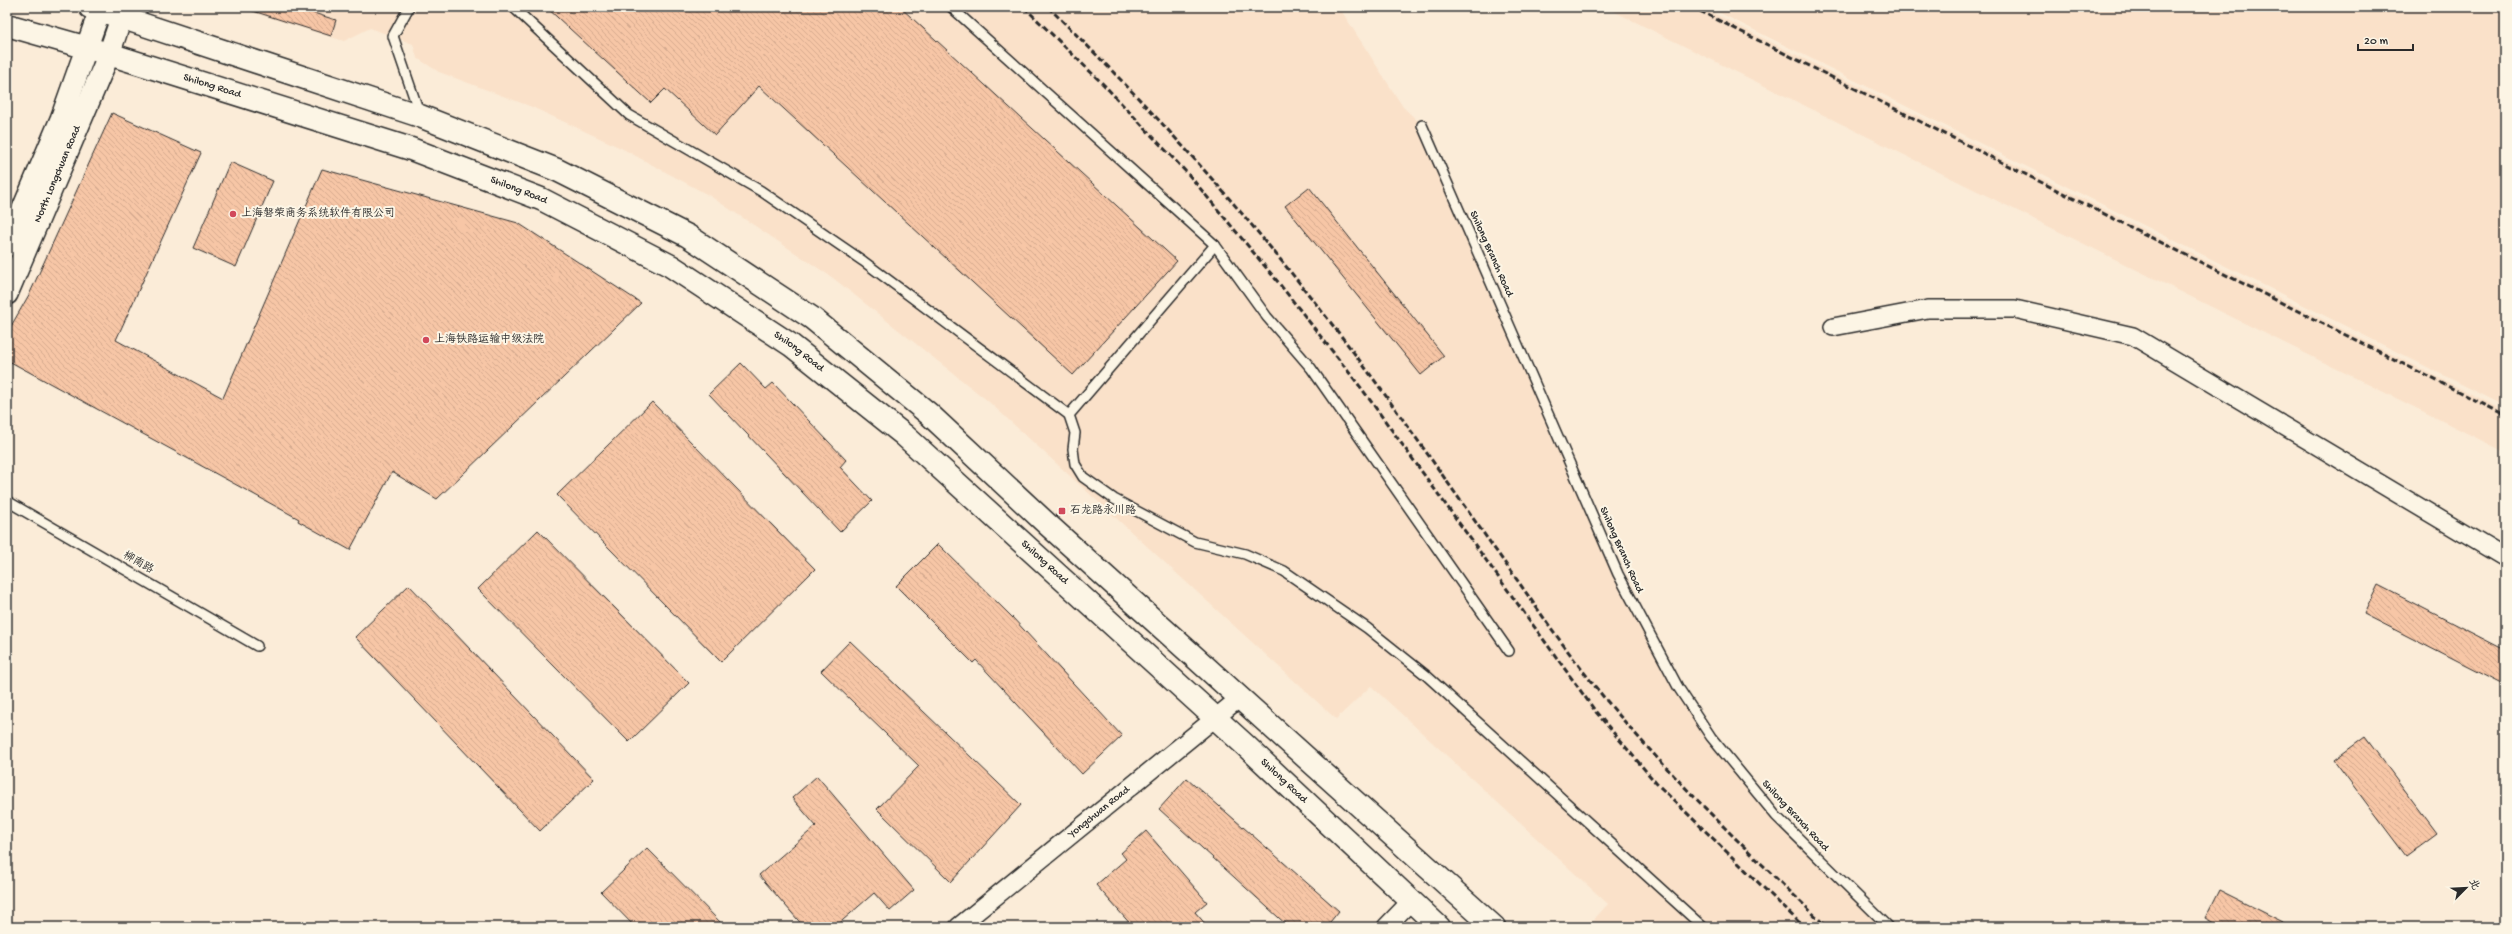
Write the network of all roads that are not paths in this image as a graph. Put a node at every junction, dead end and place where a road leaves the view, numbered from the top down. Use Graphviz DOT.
graph roads {
  1 [pos="513,7"];
  2 [pos="951,7"];
  3 [pos="97,8"];
  4 [pos="406,8"];
  5 [pos="128,10"];
  6 [pos="7,26"];
  7 [pos="88,49"];
  8 [pos="109,54"];
  9 [pos="420,116"];
  10 [pos="1422,125"];
  11 [pos="1215,245"];
  12 [pos="7,246"];
  13 [pos="7,294"];
  14 [pos="1833,327"];
  15 [pos="1069,415"];
  16 [pos="7,501"];
  17 [pos="2505,558"];
  18 [pos="257,646"];
  19 [pos="1509,651"];
  20 [pos="1241,697"];
  21 [pos="1215,718"];
  22 [pos="1410,901"];
  23 [pos="958,927"];
  24 [pos="1386,927"];
  25 [pos="1440,927"];
  26 [pos="1494,927"];
  27 [pos="1703,927"];
  28 [pos="1889,927"];
  1 -- 15 [label="lane"];
  2 -- 11 [label="lane"];
  3 -- 5 [label="main road"];
  3 -- 7 [label="street, North Longchuan Road"];
  4 -- 9 [label="lane"];
  5 -- 8 [label="street, North Longchuan Road"];
  5 -- 9 [label="main road"];
  6 -- 7 [label="main road, Shilong Road"];
  7 -- 8 [label="main road, Shilong Road"];
  7 -- 12 [label="street, North Longchuan Road"];
  8 -- 13 [label="street, North Longchuan Road"];
  8 -- 21 [label="main road, Shilong Road"];
  9 -- 20 [label="main road"];
  10 -- 28 [label="lane, Shilong Branch Road"];
  11 -- 15 [label="lane"];
  11 -- 19 [label="lane"];
  14 -- 17 [label="street"];
  15 -- 27 [label="lane"];
  16 -- 18 [label="lane, 柳南路"];
  20 -- 21 [label="street, Yongchuan Road"];
  20 -- 26 [label="main road"];
  21 -- 22 [label="main road, Shilong Road"];
  21 -- 23 [label="street, Yongchuan Road"];
  22 -- 24 [label="street"];
  22 -- 25 [label="main road, Shilong Road"];
}
